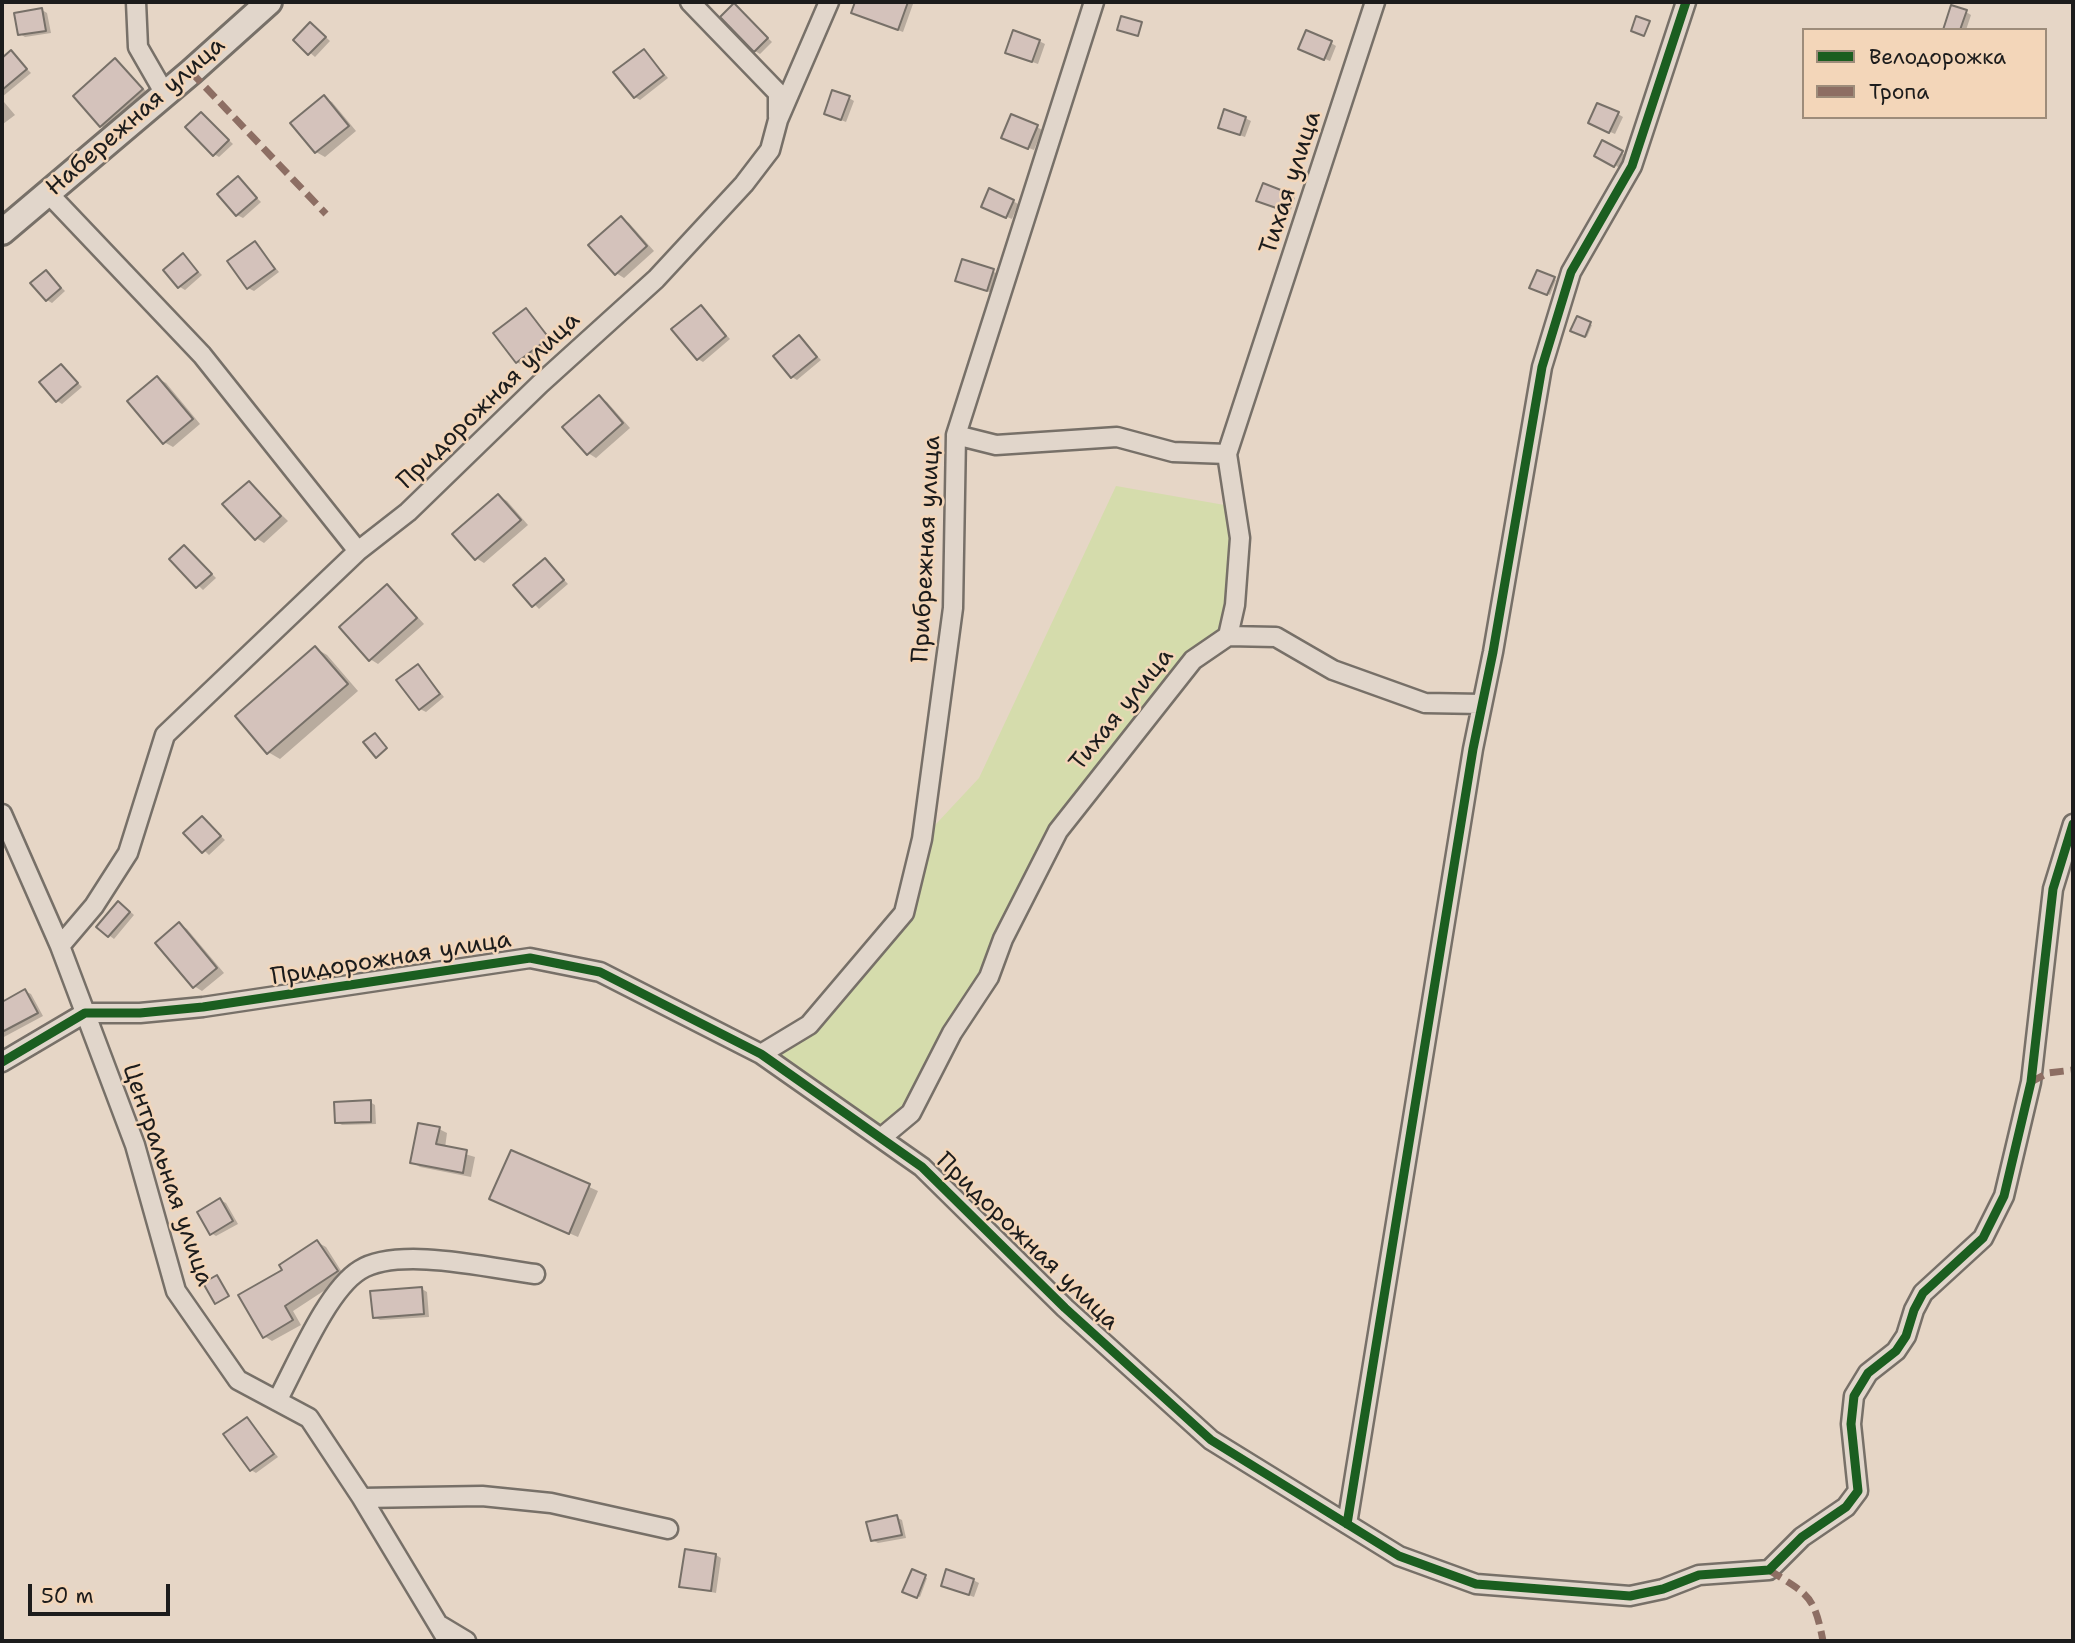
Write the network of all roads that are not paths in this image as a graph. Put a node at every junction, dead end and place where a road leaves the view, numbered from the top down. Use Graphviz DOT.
graph roads {
  1 [pos="136,2"];
  2 [pos="269,2"];
  3 [pos="690,2"];
  4 [pos="828,2"];
  5 [pos="1094,2"];
  6 [pos="1376,2"];
  7 [pos="1686,2"];
  8 [pos="165,94"];
  9 [pos="778,120"];
  10 [pos="48,193"];
  11 [pos="2,232"];
  12 [pos="956,435"];
  13 [pos="1227,454"];
  14 [pos="358,551"];
  15 [pos="1228,636"];
  16 [pos="1482,704"];
  17 [pos="2,814"];
  18 [pos="2073,824"];
  19 [pos="60,946"];
  20 [pos="85,1013"];
  21 [pos="761,1054"];
  22 [pos="2,1062"];
  23 [pos="881,1138"];
  24 [pos="535,1274"];
  25 [pos="277,1401"];
  26 [pos="362,1498"];
  27 [pos="1347,1524"];
  28 [pos="668,1529"];
  29 [pos="438,1625"];
  30 [pos="448,1641"];
  31 [pos="466,1641"];
  1 -- 8 [label="street"];
  2 -- 8 [label="street, Набережная улица"];
  3 -- 9 [label="street"];
  4 -- 9 [label="street, Придорожная улица"];
  5 -- 12 [label="street, Прибрежная улица"];
  6 -- 13 [label="street, Тихая улица"];
  7 -- 16 [label="street"];
  8 -- 10 [label="street, Набережная улица"];
  9 -- 14 [label="street, Придорожная улица"];
  10 -- 11 [label="street, Набережная улица"];
  10 -- 14 [label="street"];
  12 -- 13 [label="street"];
  12 -- 21 [label="street, Прибрежная улица"];
  13 -- 15 [label="street, Тихая улица"];
  14 -- 19 [label="street, Придорожная улица"];
  15 -- 16 [label="street"];
  15 -- 23 [label="street, Тихая улица"];
  16 -- 27 [label="street"];
  17 -- 19 [label="street, Центральная улица"];
  18 -- 27 [label="street, Придорожная улица"];
  19 -- 20 [label="street, Центральная улица"];
  20 -- 21 [label="street, Придорожная улица"];
  20 -- 22 [label="street"];
  20 -- 25 [label="street, Центральная улица"];
  21 -- 23 [label="street, Придорожная улица"];
  23 -- 27 [label="street, Придорожная улица"];
  24 -- 25 [label="street"];
  25 -- 26 [label="street, Центральная улица"];
  26 -- 28 [label="street"];
  26 -- 29 [label="street, Центральная улица"];
  29 -- 30 [label="street, Центральная улица"];
  29 -- 31 [label="street"];
}
